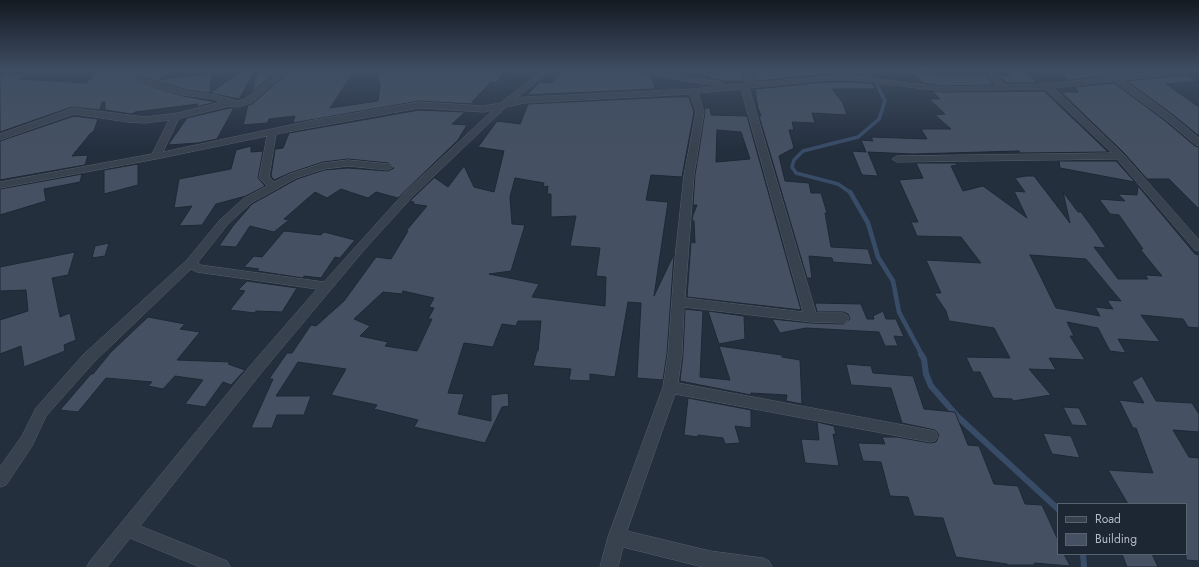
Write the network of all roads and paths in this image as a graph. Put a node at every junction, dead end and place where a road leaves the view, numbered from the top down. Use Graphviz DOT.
graph roads {
  1 [pos="212,96"];
  2 [pos="254,96"];
  3 [pos="514,96"];
  4 [pos="566,96"];
  5 [pos="695,96"];
  6 [pos="747,96"];
  7 [pos="1059,96"];
  8 [pos="1140,96"];
  9 [pos="229,103"];
  10 [pos="504,104"];
  11 [pos="178,116"];
  12 [pos="272,132"];
  13 [pos="0,137"];
  14 [pos="1199,142"];
  15 [pos="156,156"];
  16 [pos="1120,156"];
  17 [pos="897,159"];
  18 [pos="388,166"];
  19 [pos="0,185"];
  20 [pos="273,186"];
  21 [pos="1199,247"];
  22 [pos="191,263"];
  23 [pos="326,286"];
  24 [pos="679,302"];
  25 [pos="812,318"];
  26 [pos="843,318"];
  27 [pos="670,386"];
  28 [pos="930,436"];
  29 [pos="0,480"];
  30 [pos="128,529"];
  31 [pos="617,537"];
  32 [pos="96,567"];
  33 [pos="221,567"];
  34 [pos="609,567"];
  35 [pos="763,567"];
  1 -- 9 [label="street"];
  2 -- 9 [label="street"];
  3 -- 10 [label="street"];
  4 -- 10 [label="street"];
  5 -- 24 [label="street"];
  6 -- 25 [label="street"];
  7 -- 16 [label="street"];
  8 -- 14 [label="street"];
  9 -- 11 [label="street"];
  10 -- 12 [label="street"];
  10 -- 23 [label="street"];
  11 -- 13 [label="street"];
  11 -- 15 [label="street"];
  12 -- 15 [label="street"];
  12 -- 20 [label="street"];
  15 -- 19 [label="street"];
  16 -- 17 [label="street"];
  16 -- 21 [label="street"];
  18 -- 20 [label="street"];
  20 -- 22 [label="street"];
  22 -- 23 [label="street"];
  22 -- 29 [label="street"];
  23 -- 30 [label="street"];
  24 -- 25 [label="street"];
  24 -- 27 [label="street"];
  25 -- 26 [label="street"];
  27 -- 28 [label="street"];
  27 -- 31 [label="street"];
  30 -- 32 [label="street"];
  30 -- 33 [label="street"];
  31 -- 34 [label="street"];
  31 -- 35 [label="street"];
}
